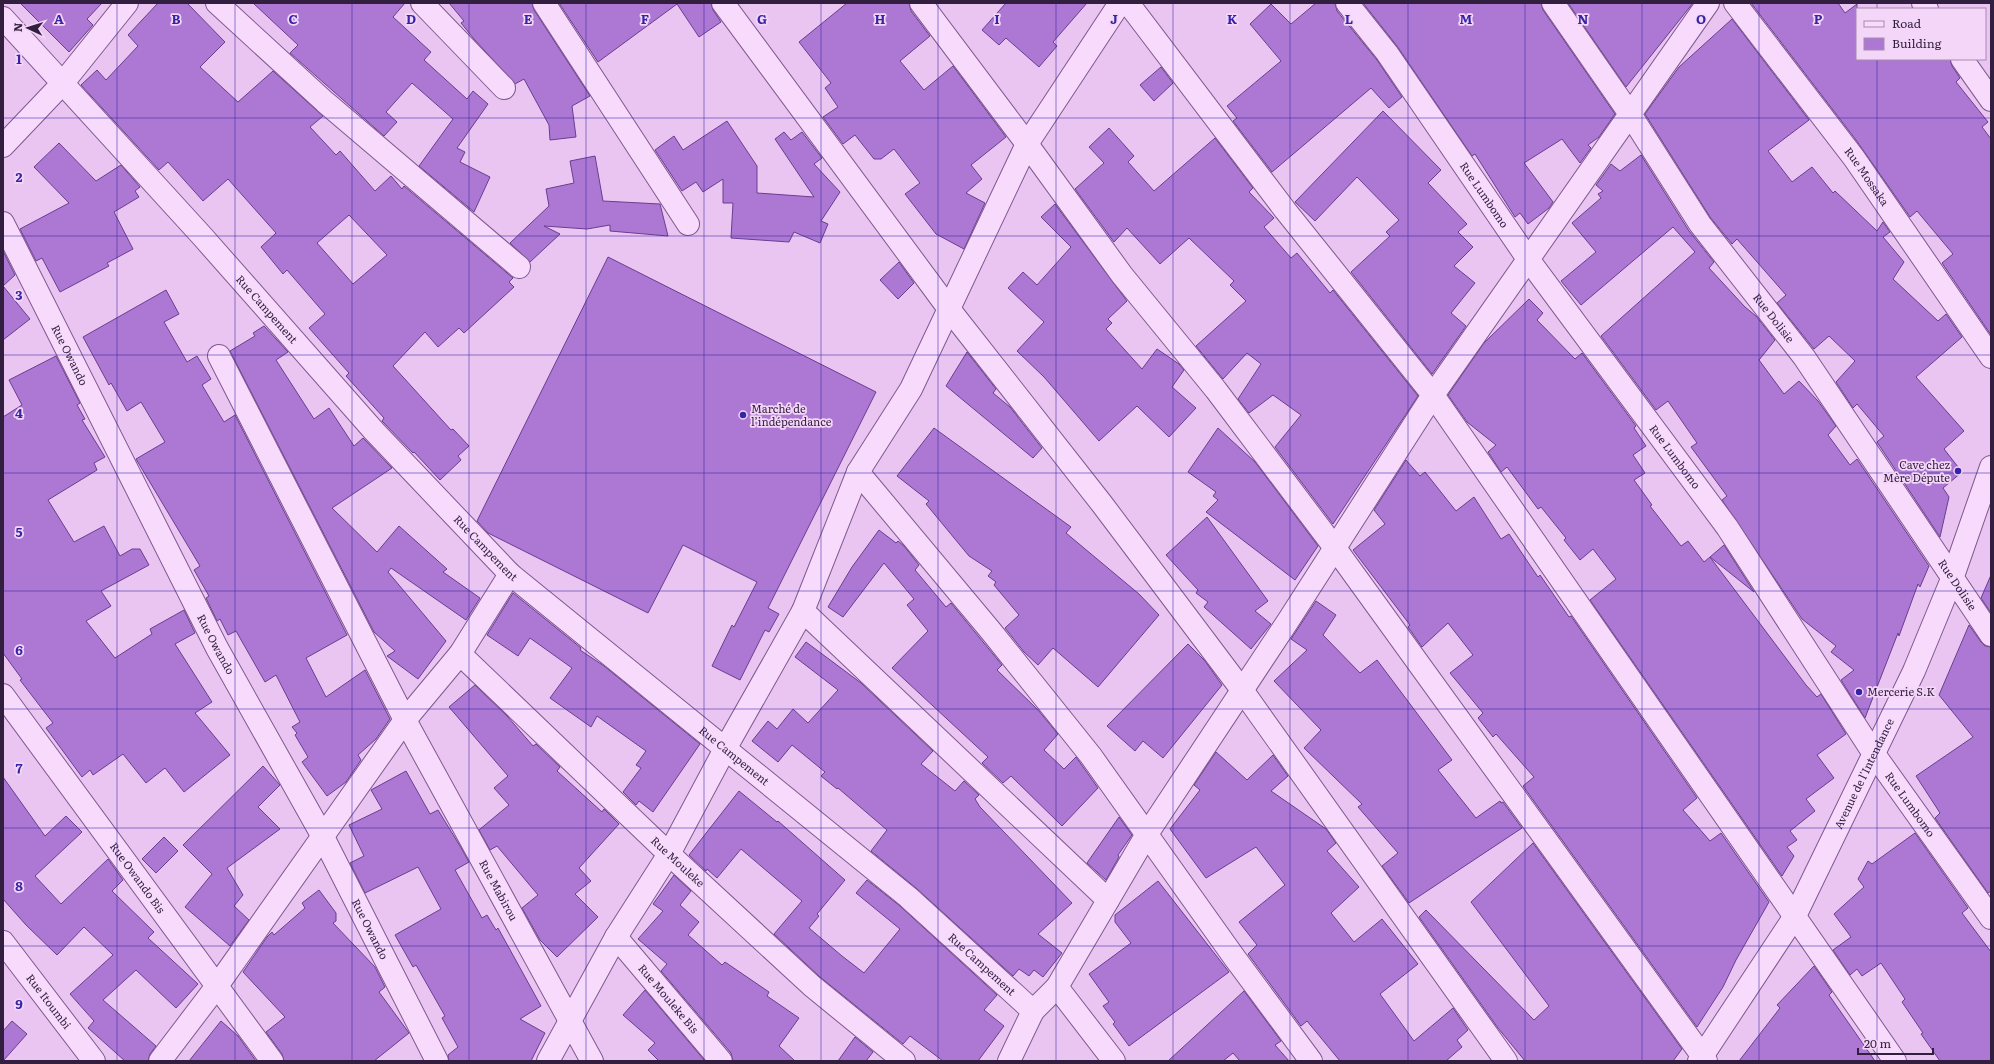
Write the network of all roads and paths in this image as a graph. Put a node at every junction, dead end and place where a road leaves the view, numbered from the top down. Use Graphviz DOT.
graph roads {
  1 [pos="127,3"];
  2 [pos="217,3"];
  3 [pos="422,3"];
  4 [pos="544,3"];
  5 [pos="723,3"];
  6 [pos="921,3"];
  7 [pos="1120,3"];
  8 [pos="1128,3"];
  9 [pos="1347,3"];
  10 [pos="1553,3"];
  11 [pos="1708,3"];
  12 [pos="1735,3"];
  13 [pos="3,18"];
  14 [pos="1963,60"];
  15 [pos="62,84"];
  16 [pos="504,88"];
  17 [pos="1991,100"];
  18 [pos="1630,114"];
  19 [pos="1027,144"];
  20 [pos="3,146"];
  21 [pos="3,223"];
  22 [pos="688,224"];
  23 [pos="1528,259"];
  24 [pos="520,267"];
  25 [pos="949,309"];
  26 [pos="219,356"];
  27 [pos="1991,357"];
  28 [pos="1433,395"];
  29 [pos="1991,467"];
  30 [pos="858,472"];
  31 [pos="1986,495"];
  32 [pos="1335,548"];
  33 [pos="510,574"];
  34 [pos="1952,579"];
  35 [pos="803,611"];
  36 [pos="1991,635"];
  37 [pos="460,654"];
  38 [pos="1242,690"];
  39 [pos="3,695"];
  40 [pos="405,720"];
  41 [pos="725,748"];
  42 [pos="1874,754"];
  43 [pos="1147,834"];
  44 [pos="322,835"];
  45 [pos="669,854"];
  46 [pos="1108,900"];
  47 [pos="1795,916"];
  48 [pos="1991,918"];
  49 [pos="616,937"];
  50 [pos="3,942"];
  51 [pos="217,986"];
  52 [pos="1056,987"];
  53 [pos="1033,1011"];
  54 [pos="570,1021"];
  55 [pos="1702,1059"];
  56 [pos="94,1061"];
  57 [pos="160,1061"];
  58 [pos="272,1061"];
  59 [pos="437,1061"];
  60 [pos="548,1061"];
  61 [pos="592,1061"];
  62 [pos="721,1061"];
  63 [pos="904,1061"];
  64 [pos="1009,1061"];
  65 [pos="1114,1061"];
  66 [pos="1311,1061"];
  67 [pos="1506,1061"];
  68 [pos="1895,1061"];
  1 -- 15 [label="street"];
  2 -- 24 [label="street"];
  3 -- 16 [label="street"];
  4 -- 22 [label="street"];
  5 -- 25 [label="street"];
  6 -- 19 [label="street"];
  7 -- 19 [label="street"];
  8 -- 28 [label="street"];
  9 -- 23 [label="street, Rue Lumbomo"];
  10 -- 18 [label="street, Rue Dolisie"];
  11 -- 18 [label="street"];
  12 -- 27 [label="street, Rue Mossaka"];
  13 -- 15 [label="street, Rue Campement"];
  14 -- 17 [label="street"];
  15 -- 20 [label="street"];
  15 -- 33 [label="street, Rue Campement"];
  18 -- 23 [label="street"];
  18 -- 34 [label="street, Rue Dolisie"];
  19 -- 25 [label="street"];
  19 -- 32 [label="street"];
  21 -- 44 [label="street, Rue Owando"];
  23 -- 28 [label="street"];
  23 -- 42 [label="street, Rue Lumbomo"];
  25 -- 30 [label="street"];
  25 -- 38 [label="street"];
  26 -- 40 [label="street, Rue Mabirou"];
  28 -- 32 [label="street"];
  28 -- 47 [label="street"];
  29 -- 31 [label="street, Avenue de l'Intendance"];
  30 -- 35 [label="street"];
  30 -- 43 [label="street"];
  31 -- 34 [label="street, Avenue de l'Intendance"];
  32 -- 38 [label="street"];
  32 -- 55 [label="street"];
  33 -- 37 [label="street"];
  33 -- 41 [label="street, Rue Campement"];
  34 -- 36 [label="street, Rue Dolisie"];
  34 -- 42 [label="street, Avenue de l'Intendance"];
  35 -- 41 [label="street"];
  35 -- 46 [label="street"];
  37 -- 40 [label="street"];
  37 -- 45 [label="street, Rue Mouleke"];
  38 -- 43 [label="street"];
  38 -- 67 [label="street"];
  39 -- 51 [label="street, Rue Owando Bis"];
  40 -- 44 [label="street"];
  40 -- 54 [label="street, Rue Mabirou"];
  41 -- 45 [label="street"];
  41 -- 53 [label="street, Rue Campement"];
  42 -- 47 [label="street, Avenue de l'Intendance"];
  42 -- 48 [label="street, Rue Lumbomo"];
  43 -- 46 [label="street"];
  43 -- 66 [label="street"];
  44 -- 51 [label="street"];
  44 -- 59 [label="street, Rue Owando"];
  45 -- 49 [label="street"];
  45 -- 63 [label="street, Rue Mouleke"];
  46 -- 52 [label="street"];
  47 -- 55 [label="street, Avenue de l'Intendance"];
  47 -- 68 [label="street"];
  49 -- 54 [label="street"];
  49 -- 62 [label="street, Rue Mouleke Bis"];
  50 -- 56 [label="street, Rue Itoumbi"];
  51 -- 57 [label="street"];
  51 -- 58 [label="street, Rue Owando Bis"];
  52 -- 53 [label="street"];
  52 -- 65 [label="street"];
  53 -- 64 [label="street"];
  54 -- 60 [label="street"];
  54 -- 61 [label="street, Rue Mabirou"];
}
